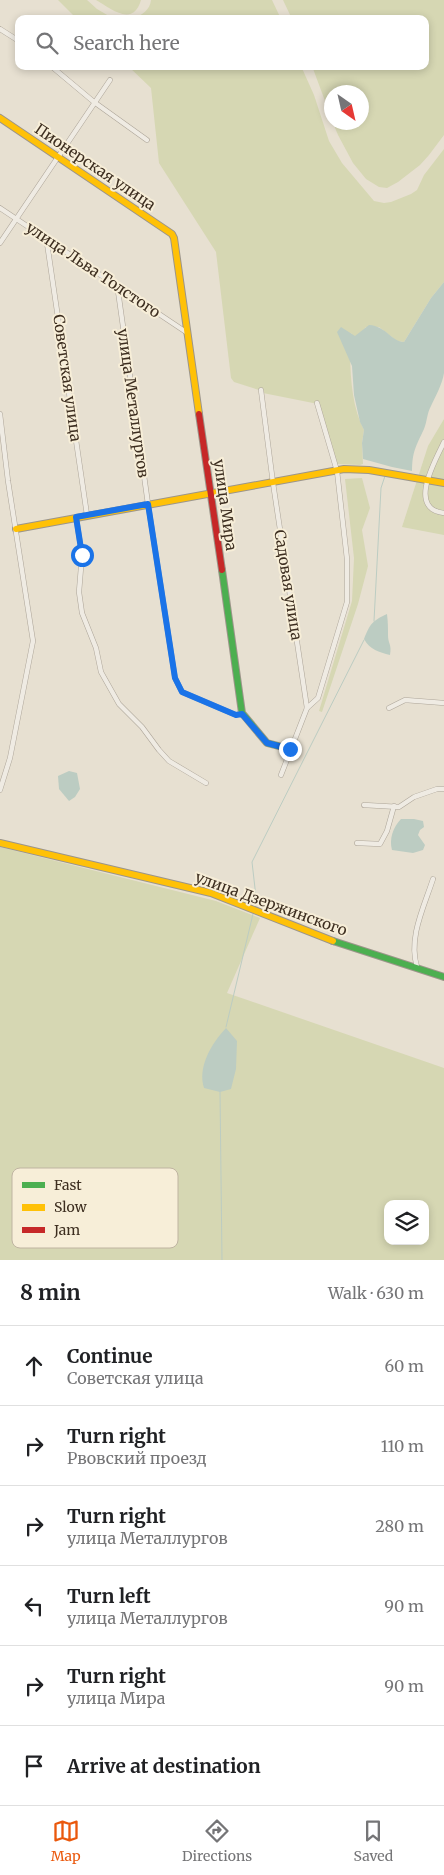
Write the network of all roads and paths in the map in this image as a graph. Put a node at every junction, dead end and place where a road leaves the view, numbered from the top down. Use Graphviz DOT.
graph roads {
  1 [pos="0,29"];
  2 [pos="15,38"];
  3 [pos="56,70"];
  4 [pos="110,80"];
  5 [pos="94,102"];
  6 [pos="0,118"];
  7 [pos="147,140"];
  8 [pos="58,158"];
  9 [pos="0,208"];
  10 [pos="17,219"];
  11 [pos="174,238"];
  12 [pos="49,241"];
  13 [pos="0,243"];
  14 [pos="119,287"];
  15 [pos="186,332"];
  16 [pos="261,390"];
  17 [pos="317,403"];
  18 [pos="0,414"];
  19 [pos="444,442"];
  20 [pos="442,450"];
  21 [pos="337,471"];
  22 [pos="425,481"];
  23 [pos="272,483"];
  24 [pos="444,483"];
  25 [pos="211,493"];
  26 [pos="148,504"];
  27 [pos="444,513"];
  28 [pos="87,515"];
  29 [pos="76,517"];
  30 [pos="16,528"];
  31 [pos="444,704"];
  32 [pos="307,708"];
  33 [pos="389,708"];
  34 [pos="242,714"];
  35 [pos="290,749"];
  36 [pos="281,775"];
  37 [pos="206,783"];
  38 [pos="444,789"];
  39 [pos="0,790"];
  40 [pos="364,805"];
  41 [pos="394,806"];
  42 [pos="0,842"];
  43 [pos="356,843"];
  44 [pos="433,879"];
  45 [pos="417,967"];
  46 [pos="444,976"];
  1 -- 2 [label="street"];
  3 -- 5 [label="street"];
  4 -- 5 [label="street"];
  5 -- 7 [label="street"];
  5 -- 8 [label="street"];
  6 -- 8 [label="street, Пионерская улица"];
  8 -- 10 [label="street"];
  8 -- 11 [label="street, Пионерская улица"];
  9 -- 10 [label="street, улица Льва Толстого"];
  10 -- 12 [label="street, улица Льва Толстого"];
  10 -- 13 [label="street"];
  11 -- 15 [label="street, улица Мира"];
  12 -- 14 [label="street, улица Льва Толстого"];
  12 -- 28 [label="street, Советская улица"];
  14 -- 15 [label="street, улица Льва Толстого"];
  14 -- 26 [label="street, улица Металлургов"];
  15 -- 25 [label="street, улица Мира"];
  16 -- 23 [label="street, Садовая улица"];
  17 -- 21 [label="street"];
  18 -- 30 [label="street"];
  19 -- 20 [label="street"];
  20 -- 22 [label="street"];
  21 -- 22 [label="street"];
  21 -- 23 [label="street"];
  21 -- 32 [label="street"];
  22 -- 24 [label="street"];
  22 -- 27 [label="street"];
  23 -- 25 [label="street"];
  23 -- 32 [label="street, Садовая улица"];
  25 -- 26 [label="street"];
  25 -- 34 [label="street, улица Мира"];
  26 -- 28 [label="street"];
  26 -- 34 [label="street, улица Металлургов"];
  28 -- 29 [label="street"];
  29 -- 30 [label="street"];
  29 -- 37 [label="street"];
  30 -- 39 [label="street"];
  31 -- 33 [label="street"];
  32 -- 35 [label="street, Садовая улица"];
  34 -- 35 [label="street"];
  35 -- 36 [label="street, Садовая улица"];
  38 -- 41 [label="street"];
  40 -- 41 [label="street"];
  41 -- 43 [label="street"];
  42 -- 45 [label="street, улица Дзержинского"];
  44 -- 45 [label="street"];
  45 -- 46 [label="street, улица Дзержинского"];
}
